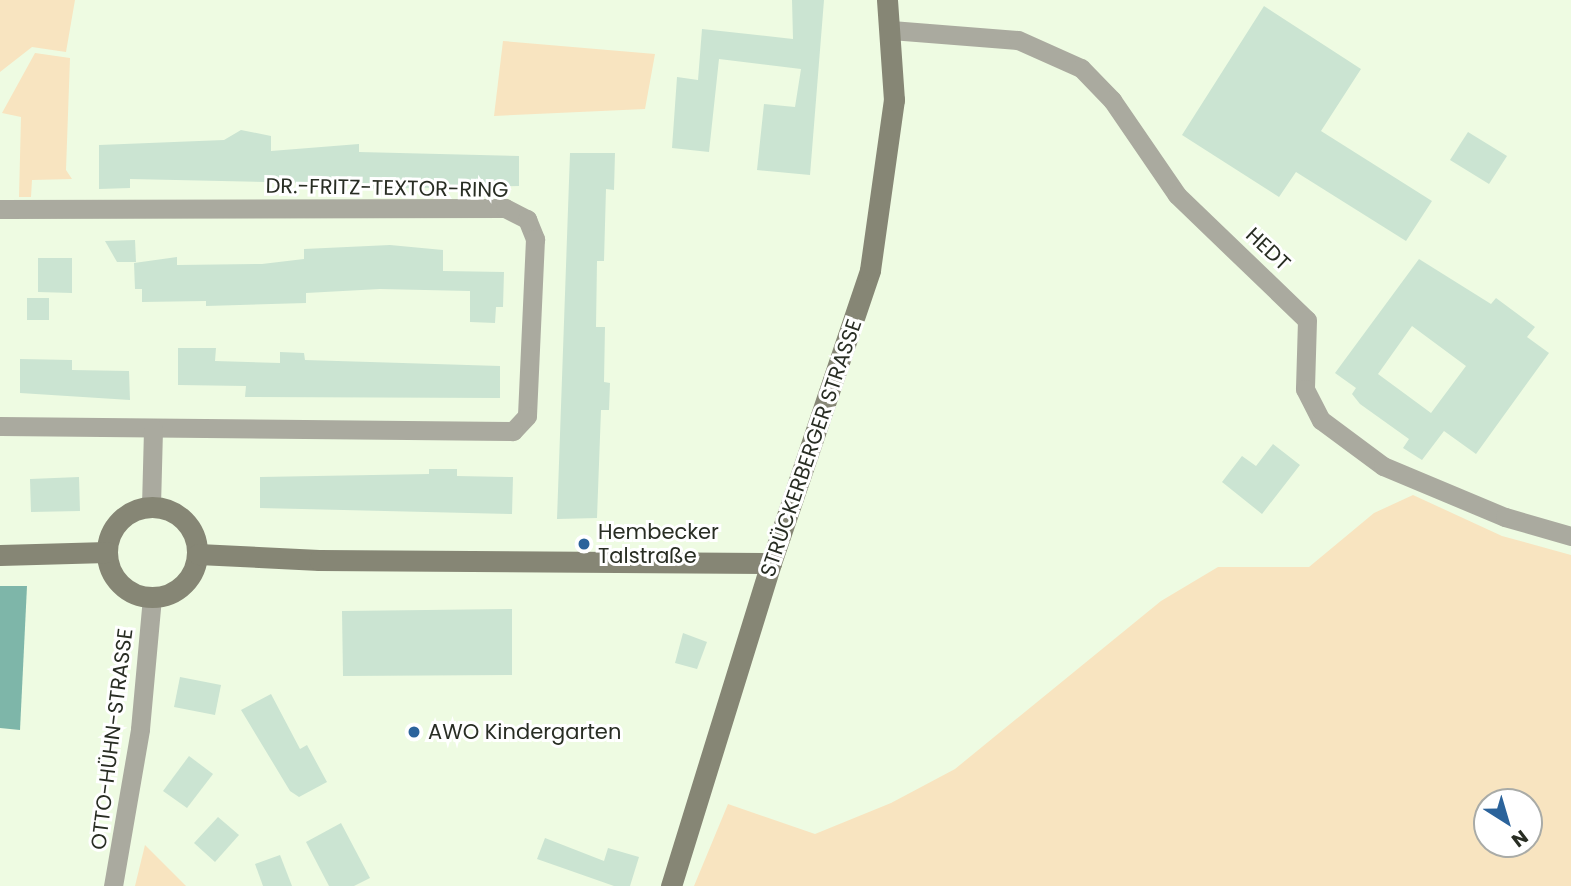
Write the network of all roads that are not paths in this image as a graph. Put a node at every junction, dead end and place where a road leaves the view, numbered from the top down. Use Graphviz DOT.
graph roads {
  1 [pos="887,0"];
  2 [pos="891,30"];
  3 [pos="0,209"];
  4 [pos="0,426"];
  5 [pos="153,428"];
  6 [pos="151,506"];
  7 [pos="1571,536"];
  8 [pos="107,552"];
  9 [pos="198,554"];
  10 [pos="0,555"];
  11 [pos="771,563"];
  12 [pos="152,597"];
  13 [pos="113,886"];
  14 [pos="671,886"];
  1 -- 2 [label="street, STRÜCKERBERGER STRASSE"];
  2 -- 7 [label="street, HEDT"];
  2 -- 11 [label="street, STRÜCKERBERGER STRASSE"];
  3 -- 5 [label="street, DR.-FRITZ-TEXTOR-RING"];
  4 -- 5 [label="street, DR.-FRITZ-TEXTOR-RING"];
  5 -- 6 [label="street"];
  6 -- 8 [label="street"];
  6 -- 9 [label="street"];
  8 -- 10 [label="street"];
  8 -- 12 [label="street"];
  9 -- 11 [label="street"];
  9 -- 12 [label="street"];
  11 -- 14 [label="street, STRÜCKERBERGER STRASSE"];
  12 -- 13 [label="street, OTTO-HÜHN-STRASSE"];
}
